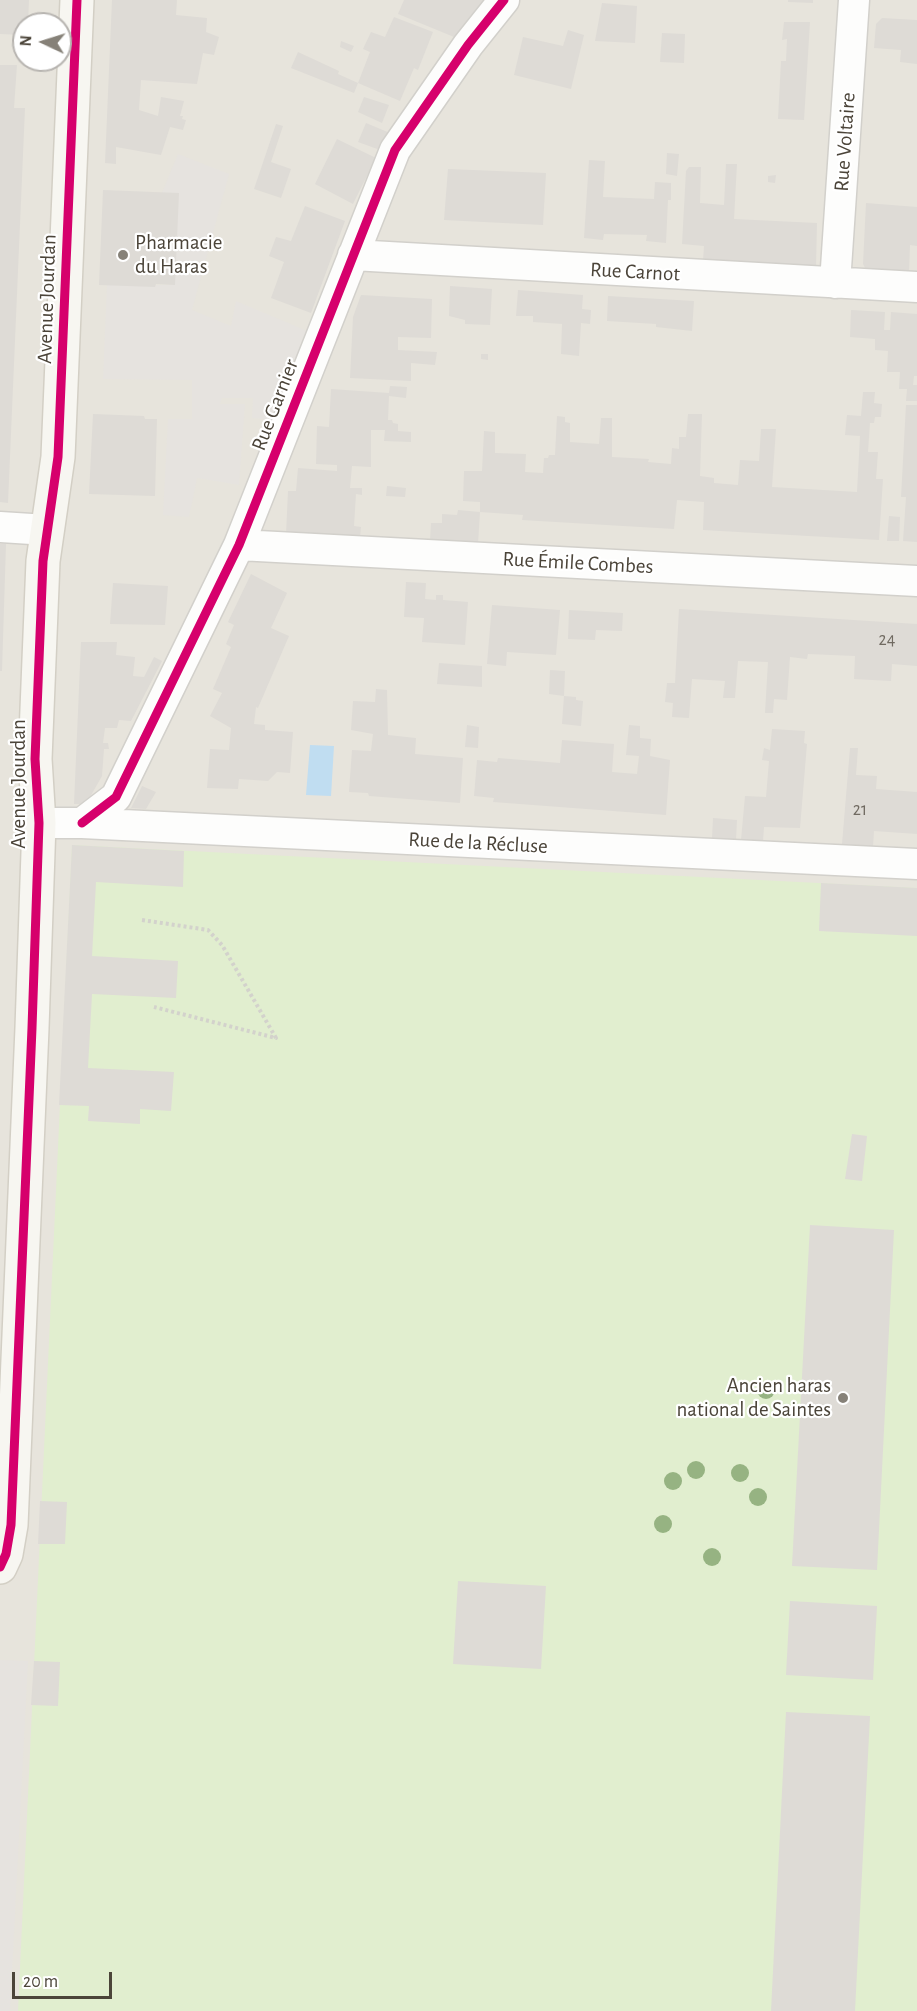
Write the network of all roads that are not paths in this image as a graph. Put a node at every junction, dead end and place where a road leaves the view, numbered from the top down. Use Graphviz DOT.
graph roads {
  1 [pos="77,0"];
  2 [pos="504,0"];
  3 [pos="854,0"];
  4 [pos="353,255"];
  5 [pos="835,283"];
  6 [pos="917,287"];
  7 [pos="0,527"];
  8 [pos="47,530"];
  9 [pos="240,545"];
  10 [pos="917,581"];
  11 [pos="82,823"];
  12 [pos="39,824"];
  13 [pos="917,864"];
  14 [pos="0,1567"];
  1 -- 8 [label="main road, Avenue Jourdan"];
  2 -- 4 [label="street, Rue Garnier"];
  3 -- 5 [label="street, Rue Voltaire"];
  4 -- 5 [label="street, Rue Carnot"];
  4 -- 9 [label="street, Rue Garnier"];
  5 -- 6 [label="street, Rue Carnot"];
  7 -- 8 [label="street"];
  8 -- 12 [label="main road, Avenue Jourdan"];
  9 -- 10 [label="street, Rue Émile Combes"];
  9 -- 11 [label="street, Rue Garnier"];
  11 -- 12 [label="street, Rue de la Récluse"];
  11 -- 13 [label="street, Rue de la Récluse"];
  12 -- 14 [label="main road, Avenue Jourdan"];
}
